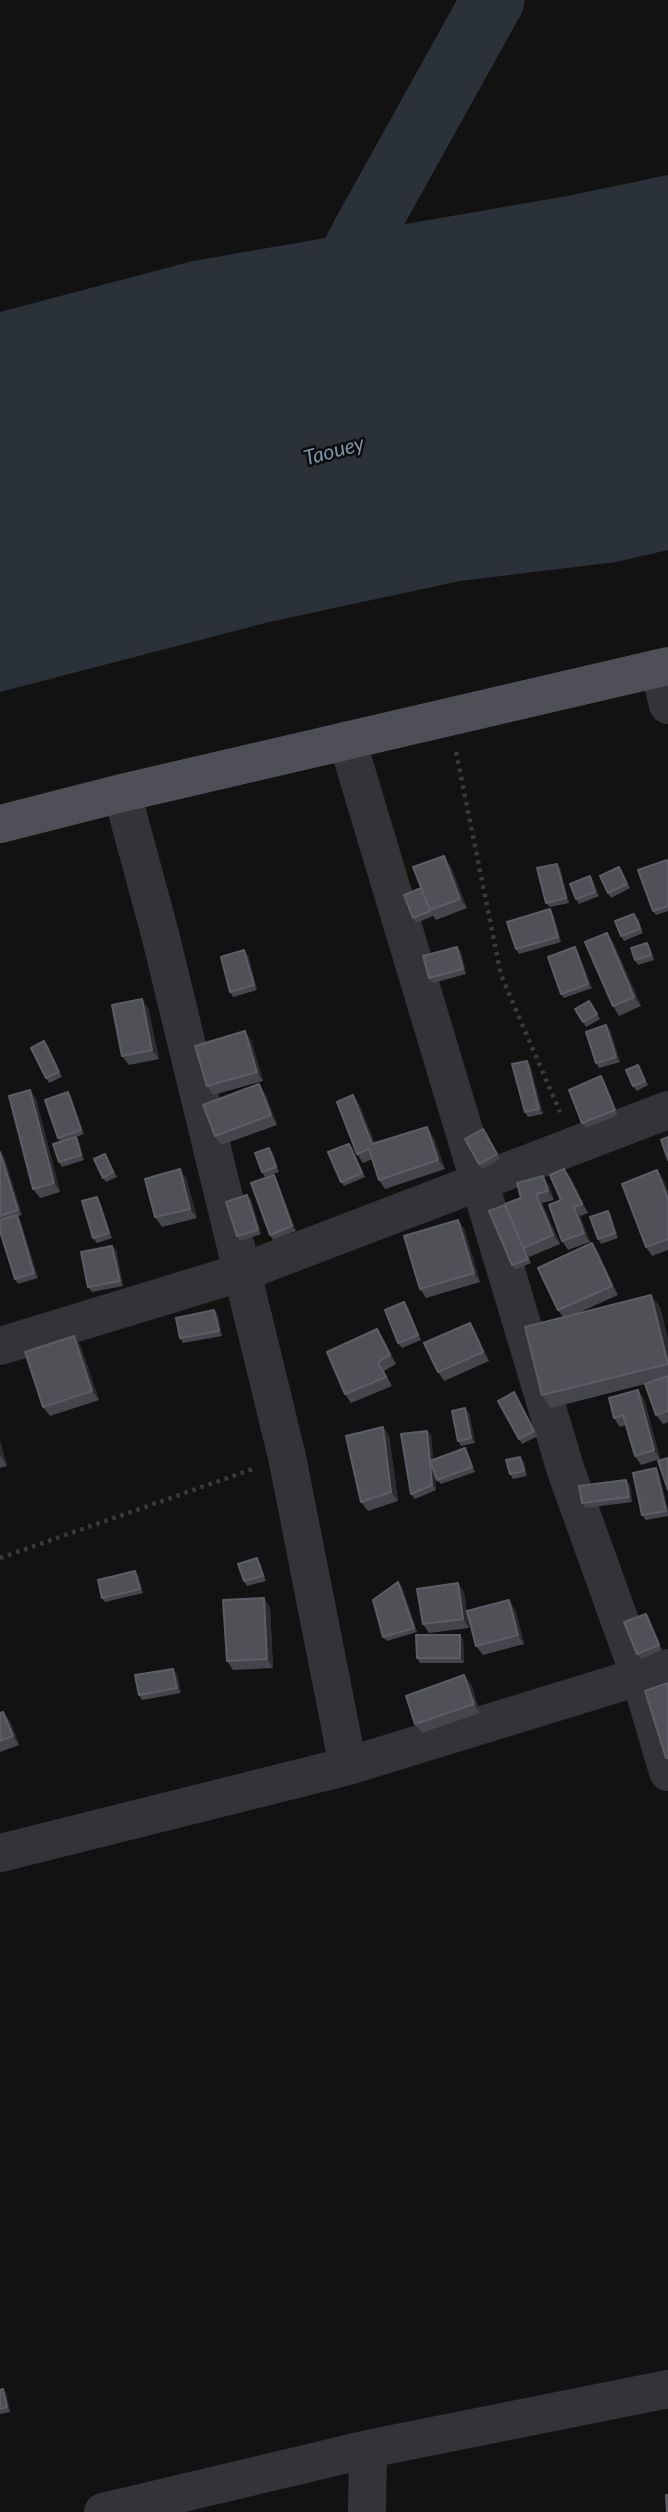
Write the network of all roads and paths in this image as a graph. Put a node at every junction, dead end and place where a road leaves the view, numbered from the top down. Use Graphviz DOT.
graph roads {
  1 [pos="664,667"];
  2 [pos="668,705"];
  3 [pos="449,717"];
  4 [pos="347,740"];
  5 [pos="122,793"];
  6 [pos="0,824"];
  7 [pos="668,1110"];
  8 [pos="574,1145"];
  9 [pos="478,1183"];
  10 [pos="243,1272"];
  11 [pos="0,1346"];
  12 [pos="287,1457"];
  13 [pos="0,1558"];
  14 [pos="654,1673"];
  15 [pos="348,1766"];
  16 [pos="668,1772"];
  17 [pos="0,1853"];
  18 [pos="668,2389"];
  19 [pos="368,2449"];
  20 [pos="111,2511"];
  21 [pos="367,2512"];
  1 -- 2 [label="street"];
  1 -- 3 [label="main road"];
  3 -- 4 [label="main road"];
  3 -- 8 [label="path"];
  4 -- 5 [label="main road"];
  4 -- 9 [label="street"];
  5 -- 6 [label="main road"];
  5 -- 10 [label="street"];
  7 -- 8 [label="street"];
  8 -- 9 [label="street"];
  9 -- 10 [label="street"];
  9 -- 14 [label="street"];
  10 -- 11 [label="street"];
  10 -- 12 [label="street"];
  12 -- 13 [label="path"];
  12 -- 15 [label="street"];
  14 -- 15 [label="street"];
  14 -- 16 [label="street"];
  15 -- 17 [label="street"];
  18 -- 19 [label="street"];
  19 -- 20 [label="street"];
  19 -- 21 [label="street"];
}
